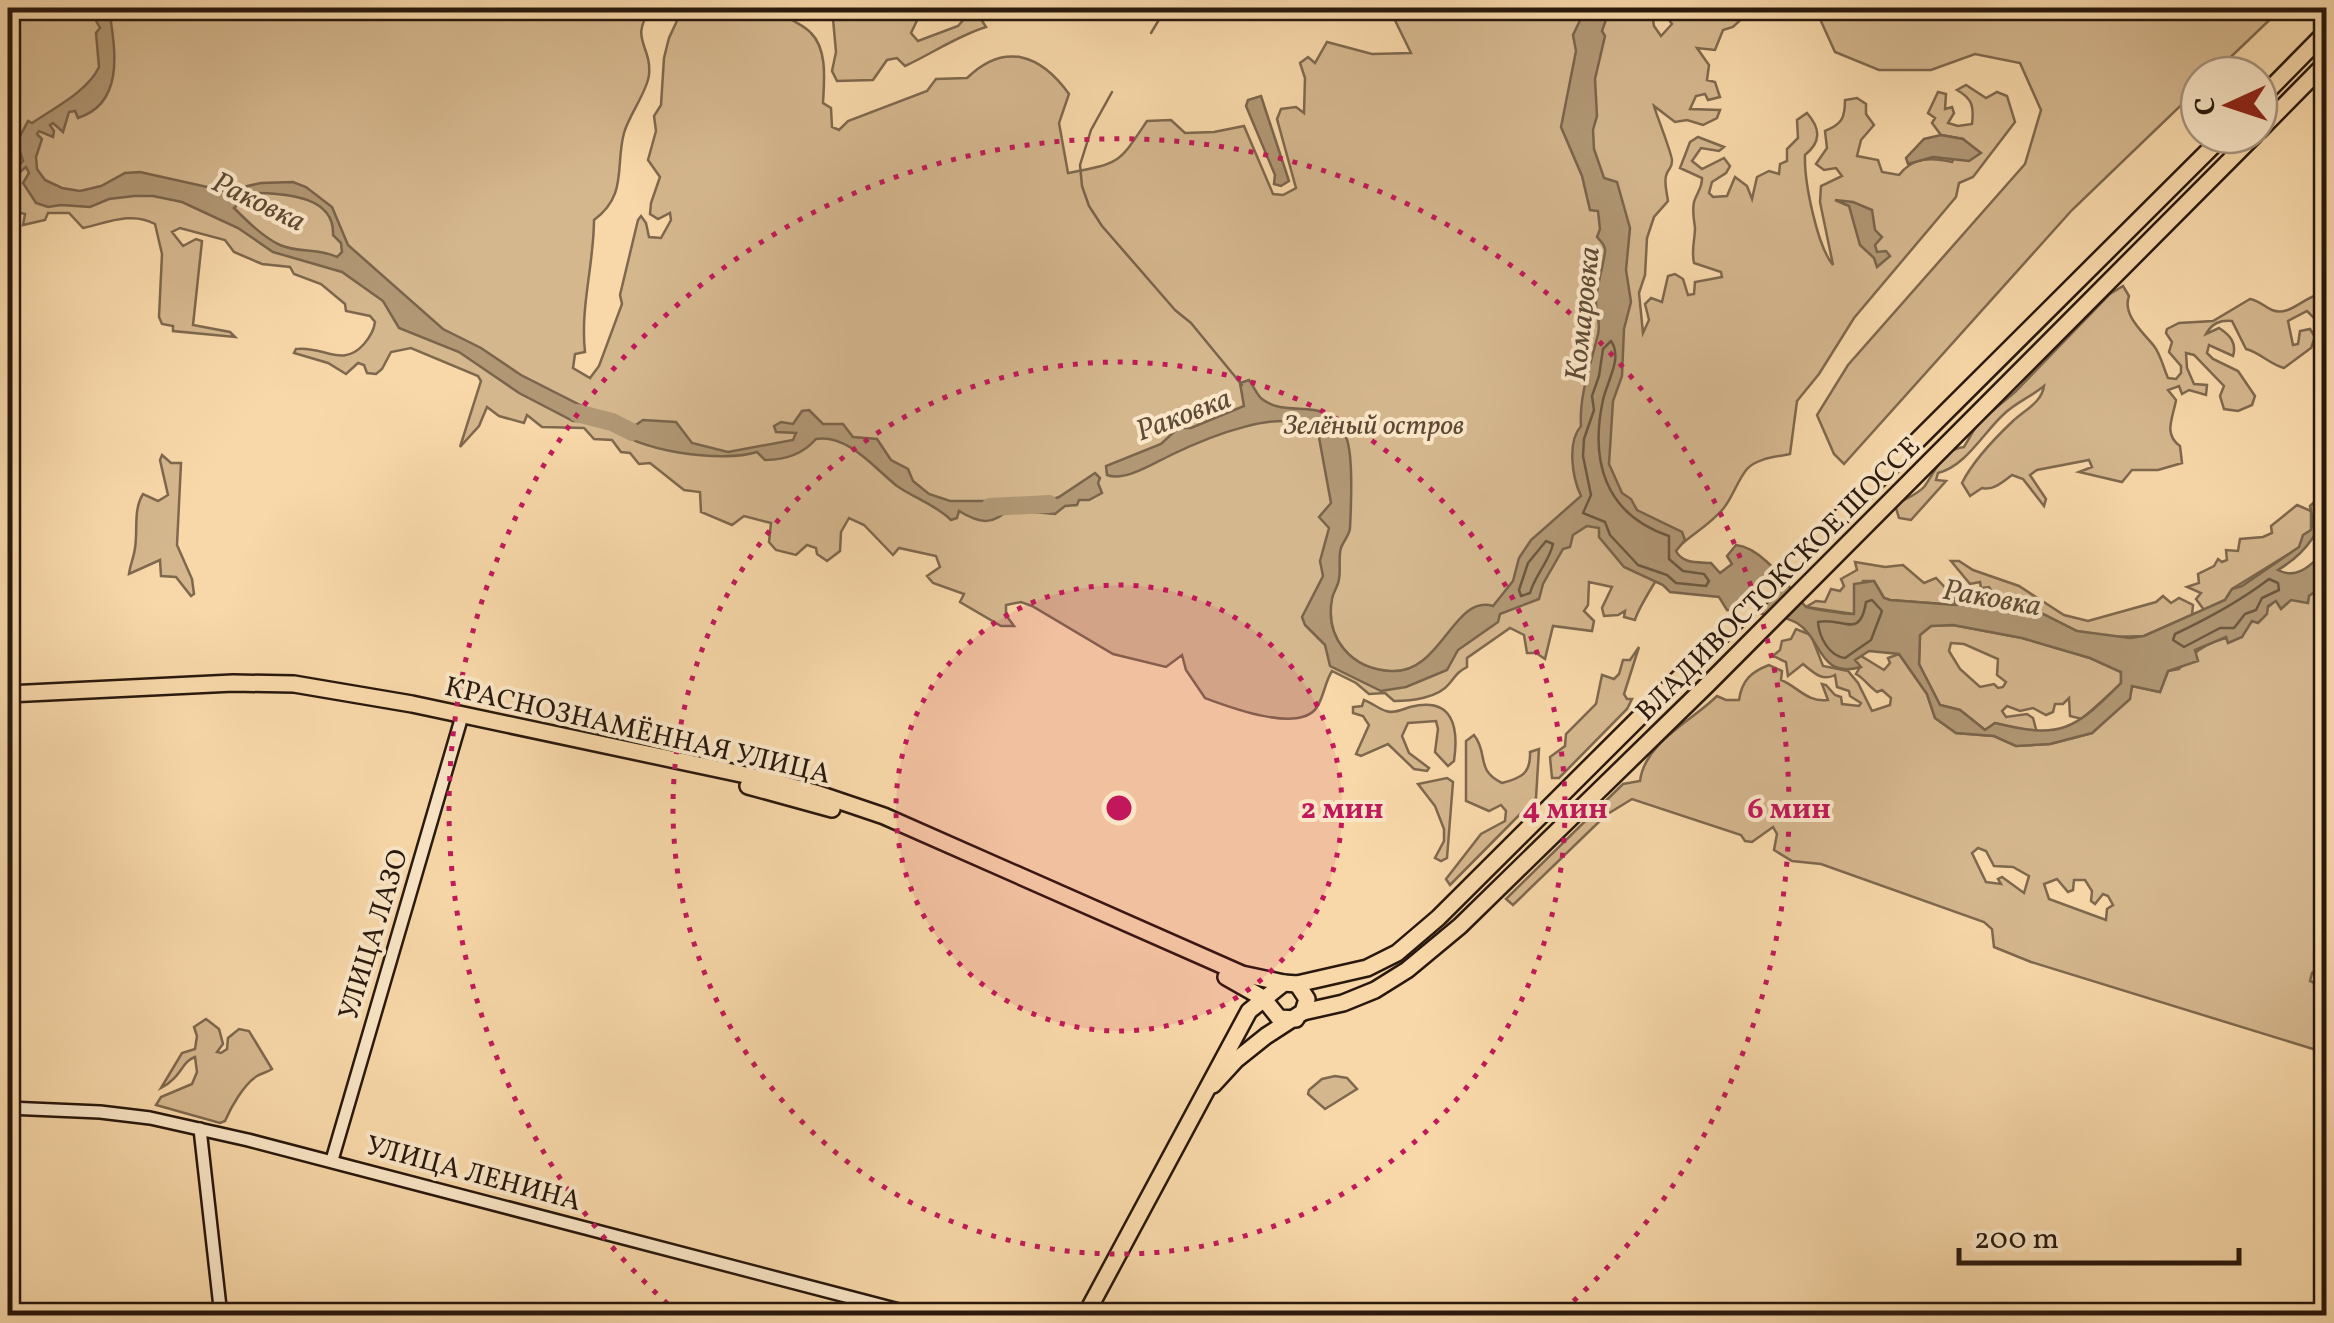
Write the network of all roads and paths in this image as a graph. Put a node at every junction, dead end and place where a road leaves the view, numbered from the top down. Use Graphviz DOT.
graph roads {
  1 [pos="2326,32"];
  2 [pos="2326,63"];
  3 [pos="2279,80"];
  4 [pos="2279,111"];
  5 [pos="2204,155"];
  6 [pos="2235,155"];
  7 [pos="1950,408"];
  8 [pos="1964,425"];
  9 [pos="334,693"];
  10 [pos="8,694"];
  11 [pos="8,704"];
  12 [pos="1639,719"];
  13 [pos="460,723"];
  14 [pos="1655,736"];
  15 [pos="564,741"];
  16 [pos="802,794"];
  17 [pos="1290,984"];
  18 [pos="1263,998"];
  19 [pos="1300,1016"];
  20 [pos="1204,1095"];
  21 [pos="8,1108"];
  22 [pos="200,1129"];
  23 [pos="332,1160"];
  24 [pos="221,1316"];
  25 [pos="922,1316"];
  26 [pos="1086,1316"];
  1 -- 3 [label="highway"];
  2 -- 4 [label="highway, ВЛАДИВОСТОКСКОЕ ШОССЕ"];
  5 -- 7 [label="highway, ВЛАДИВОСТОКСКОЕ ШОССЕ"];
  6 -- 8 [label="highway, ВЛАДИВОСТОКСКОЕ ШОССЕ"];
  7 -- 8 [label="highway"];
  7 -- 12 [label="highway, ВЛАДИВОСТОКСКОЕ ШОССЕ"];
  8 -- 14 [label="highway, ВЛАДИВОСТОКСКОЕ ШОССЕ"];
  9 -- 10 [label="highway, КРАСНОЗНАМЁННАЯ УЛИЦА"];
  9 -- 11 [label="highway, КРАСНОЗНАМЁННАЯ УЛИЦА"];
  9 -- 13 [label="highway, КРАСНОЗНАМЁННАЯ УЛИЦА"];
  9 -- 15 [label="highway, КРАСНОЗНАМЁННАЯ УЛИЦА"];
  12 -- 14 [label="highway"];
  12 -- 17 [label="highway, ВЛАДИВОСТОКСКОЕ ШОССЕ"];
  13 -- 15 [label="highway, КРАСНОЗНАМЁННАЯ УЛИЦА"];
  13 -- 23 [label="main road, УЛИЦА ЛАЗО"];
  14 -- 19 [label="highway, ВЛАДИВОСТОКСКОЕ ШОССЕ"];
  15 -- 16 [label="highway, КРАСНОЗНАМЁННАЯ УЛИЦА"];
  16 -- 17 [label="highway, КРАСНОЗНАМЁННАЯ УЛИЦА"];
  16 -- 18 [label="highway, КРАСНОЗНАМЁННАЯ УЛИЦА"];
  17 -- 18 [label="highway"];
  17 -- 19 [label="highway"];
  18 -- 19 [label="highway, КРАСНОЗНАМЁННАЯ УЛИЦА"];
  18 -- 20 [label="highway"];
  19 -- 20 [label="highway, ВЛАДИВОСТОКСКОЕ ШОССЕ"];
  20 -- 26 [label="highway"];
  21 -- 22 [label="main road, УЛИЦА ЛЕНИНА"];
  22 -- 23 [label="main road, УЛИЦА ЛЕНИНА"];
  22 -- 24 [label="main road"];
  23 -- 25 [label="main road, УЛИЦА ЛЕНИНА"];
}
